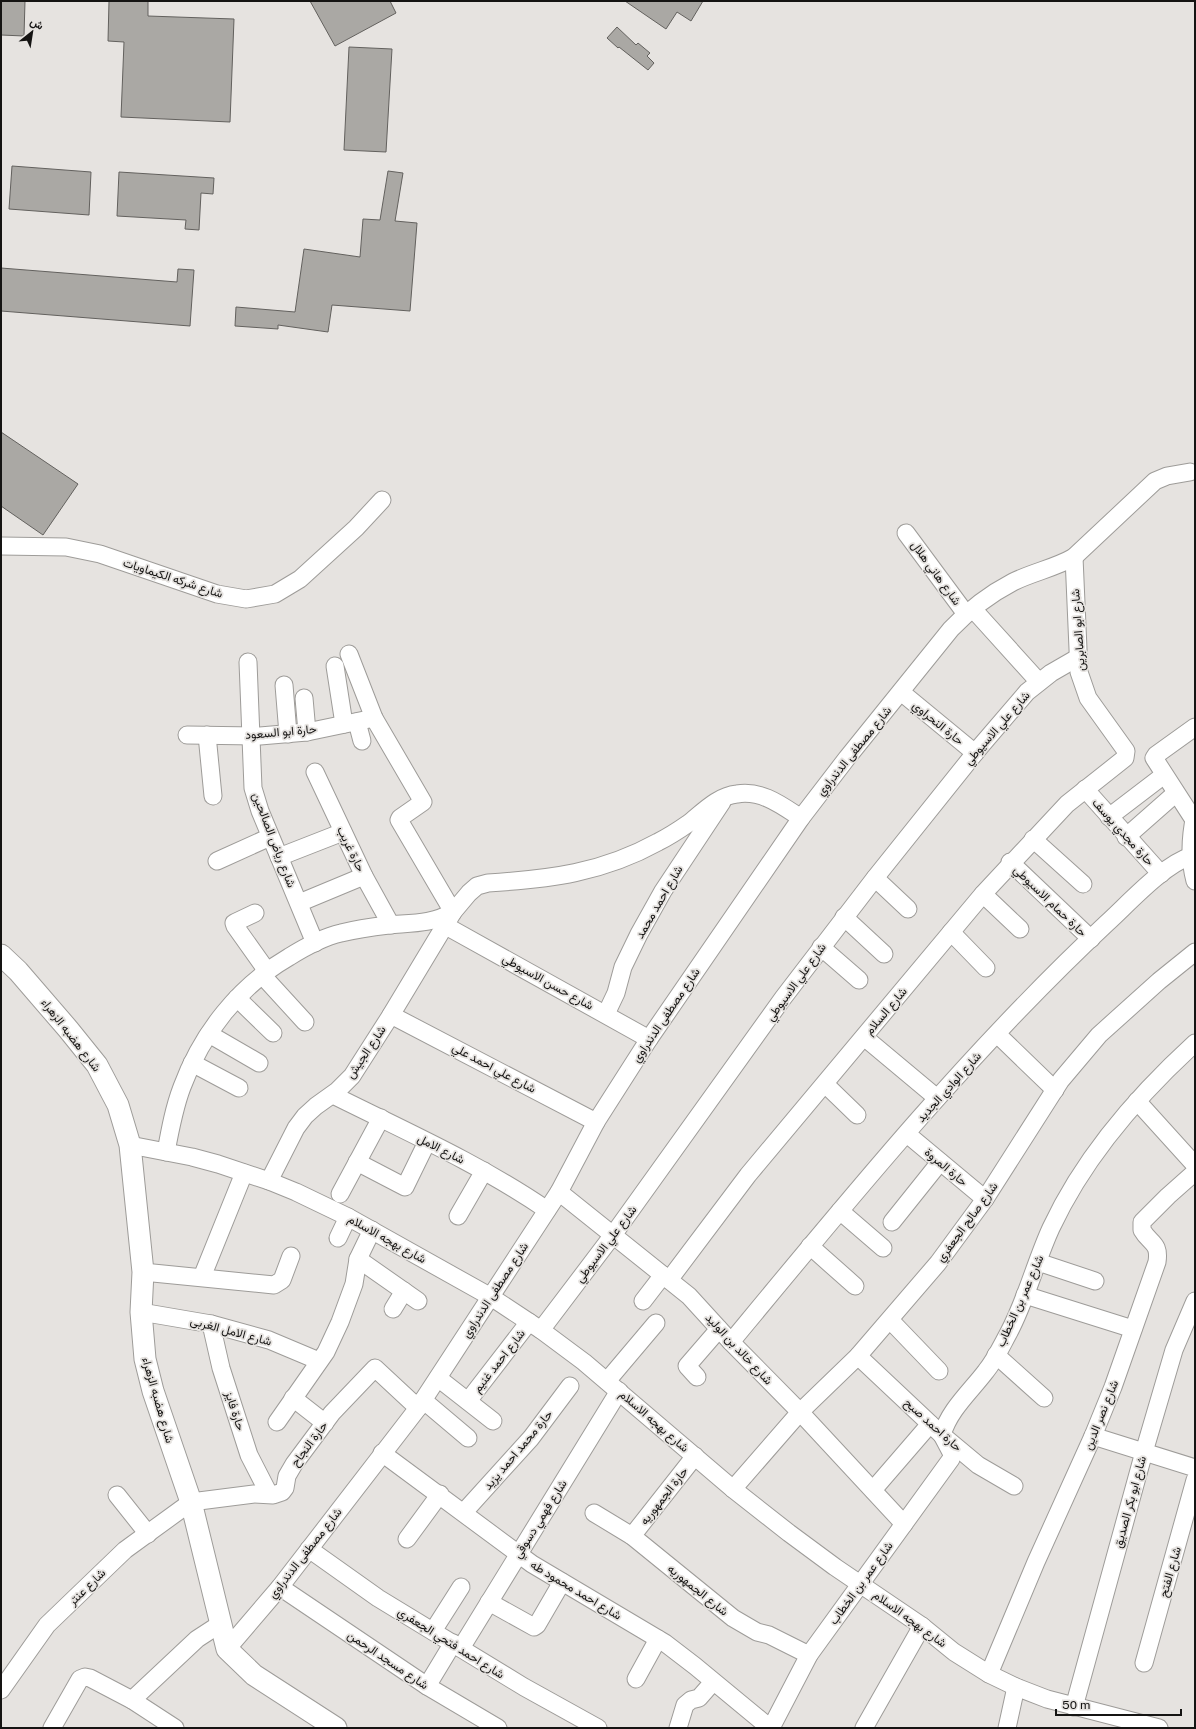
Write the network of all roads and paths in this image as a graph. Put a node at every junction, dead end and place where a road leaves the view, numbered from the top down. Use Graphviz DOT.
graph roads {
  1 [pos="1190,472"];
  2 [pos="382,500"];
  3 [pos="906,533"];
  4 [pos="1,546"];
  5 [pos="1074,557"];
  6 [pos="969,611"];
  7 [pos="349,654"];
  8 [pos="1077,658"];
  9 [pos="248,662"];
  10 [pos="335,666"];
  11 [pos="1039,682"];
  12 [pos="284,685"];
  13 [pos="901,692"];
  14 [pos="304,698"];
  15 [pos="374,718"];
  16 [pos="350,723"];
  17 [pos="1195,727"];
  18 [pos="307,732"];
  19 [pos="288,734"];
  20 [pos="187,735"];
  21 [pos="207,735"];
  22 [pos="251,736"];
  23 [pos="362,741"];
  24 [pos="975,753"];
  25 [pos="1123,761"];
  26 [pos="315,772"];
  27 [pos="1164,775"];
  28 [pos="1085,789"];
  29 [pos="1176,793"];
  30 [pos="213,796"];
  31 [pos="726,796"];
  32 [pos="1109,816"];
  33 [pos="801,818"];
  34 [pos="1194,818"];
  35 [pos="342,832"];
  36 [pos="270,837"];
  37 [pos="1126,837"];
  38 [pos="1033,838"];
  39 [pos="1191,856"];
  40 [pos="279,857"];
  41 [pos="217,861"];
  42 [pos="1010,862"];
  43 [pos="1161,874"];
  44 [pos="364,876"];
  45 [pos="875,878"];
  46 [pos="1195,881"];
  47 [pos="1083,884"];
  48 [pos="983,894"];
  49 [pos="299,903"];
  50 [pos="908,909"];
  51 [pos="255,913"];
  52 [pos="844,917"];
  53 [pos="450,919"];
  54 [pos="391,925"];
  55 [pos="1020,929"];
  56 [pos="951,932"];
  57 [pos="1091,939"];
  58 [pos="315,942"];
  59 [pos="821,947"];
  60 [pos="1195,952"];
  61 [pos="884,954"];
  62 [pos="1,955"];
  63 [pos="986,968"];
  64 [pos="264,973"];
  65 [pos="859,980"];
  66 [pos="237,998"];
  67 [pos="606,1014"];
  68 [pos="391,1015"];
  69 [pos="305,1022"];
  70 [pos="273,1033"];
  71 [pos="209,1034"];
  72 [pos="997,1034"];
  73 [pos="864,1037"];
  74 [pos="649,1040"];
  75 [pos="1195,1043"];
  76 [pos="192,1063"];
  77 [pos="259,1063"];
  78 [pos="825,1084"];
  79 [pos="239,1088"];
  80 [pos="1055,1090"];
  81 [pos="332,1095"];
  82 [pos="937,1098"];
  83 [pos="1137,1101"];
  84 [pos="857,1115"];
  85 [pos="380,1118"];
  86 [pos="596,1122"];
  87 [pos="907,1134"];
  88 [pos="427,1142"];
  89 [pos="130,1145"];
  90 [pos="166,1152"];
  91 [pos="357,1162"];
  92 [pos="940,1162"];
  93 [pos="1195,1165"];
  94 [pos="484,1171"];
  95 [pos="1195,1172"];
  96 [pos="244,1173"];
  97 [pos="269,1181"];
  98 [pos="559,1192"];
  99 [pos="340,1194"];
  100 [pos="985,1199"];
  101 [pos="547,1210"];
  102 [pos="840,1211"];
  103 [pos="458,1216"];
  104 [pos="348,1217"];
  105 [pos="892,1222"];
  106 [pos="372,1230"];
  107 [pos="613,1235"];
  108 [pos="338,1238"];
  109 [pos="810,1246"];
  110 [pos="883,1248"];
  111 [pos="291,1256"];
  112 [pos="358,1259"];
  113 [pos="1038,1262"];
  114 [pos="143,1272"];
  115 [pos="202,1277"];
  116 [pos="666,1277"];
  117 [pos="1095,1281"];
  118 [pos="855,1286"];
  119 [pos="404,1291"];
  120 [pos="1025,1294"];
  121 [pos="491,1297"];
  122 [pos="418,1301"];
  123 [pos="643,1301"];
  124 [pos="1195,1301"];
  125 [pos="393,1309"];
  126 [pos="141,1312"];
  127 [pos="890,1320"];
  128 [pos="656,1323"];
  129 [pos="211,1324"];
  130 [pos="535,1326"];
  131 [pos="719,1329"];
  132 [pos="1133,1330"];
  133 [pos="731,1342"];
  134 [pos="996,1355"];
  135 [pos="858,1356"];
  136 [pos="319,1361"];
  137 [pos="939,1371"];
  138 [pos="697,1377"];
  139 [pos="438,1378"];
  140 [pos="570,1386"];
  141 [pos="613,1386"];
  142 [pos="293,1398"];
  143 [pos="1044,1398"];
  144 [pos="468,1401"];
  145 [pos="420,1404"];
  146 [pos="800,1412"];
  147 [pos="493,1421"];
  148 [pos="277,1422"];
  149 [pos="325,1423"];
  150 [pos="936,1429"];
  151 [pos="1093,1436"];
  152 [pos="468,1438"];
  153 [pos="1144,1452"];
  154 [pos="382,1453"];
  155 [pos="695,1456"];
  156 [pos="1194,1468"];
  157 [pos="1014,1486"];
  158 [pos="734,1489"];
  159 [pos="873,1490"];
  160 [pos="268,1494"];
  161 [pos="440,1494"];
  162 [pos="117,1495"];
  163 [pos="191,1502"];
  164 [pos="464,1512"];
  165 [pos="594,1513"];
  166 [pos="904,1524"];
  167 [pos="148,1534"];
  168 [pos="632,1536"];
  169 [pos="407,1539"];
  170 [pos="309,1549"];
  171 [pos="518,1554"];
  172 [pos="562,1582"];
  173 [pos="860,1584"];
  174 [pos="461,1586"];
  175 [pos="280,1587"];
  176 [pos="489,1602"];
  177 [pos="220,1624"];
  178 [pos="922,1626"];
  179 [pos="433,1631"];
  180 [pos="658,1639"];
  181 [pos="457,1646"];
  182 [pos="227,1649"];
  183 [pos="809,1655"];
  184 [pos="1144,1663"];
  185 [pos="989,1674"];
  186 [pos="636,1679"];
  187 [pos="713,1682"];
  188 [pos="427,1686"];
  189 [pos="1016,1687"];
  190 [pos="1,1690"];
  191 [pos="132,1700"];
  192 [pos="1074,1707"];
  193 [pos="1130,1725"];
  194 [pos="52,1728"];
  195 [pos="175,1728"];
  196 [pos="336,1728"];
  197 [pos="498,1728"];
  198 [pos="598,1728"];
  199 [pos="678,1728"];
  200 [pos="771,1728"];
  201 [pos="864,1728"];
  202 [pos="1007,1728"];
  203 [pos="1159,1728"];
  1 -- 5 [label="street, شارع مصطفى الدندراوي"];
  2 -- 4 [label="street, شارع شركه الكيماويات"];
  3 -- 6 [label="street, شارع هاني هلال"];
  5 -- 6 [label="street, شارع مصطفى الدندراوي"];
  5 -- 8 [label="street, شارع ابو الصابرين"];
  6 -- 11 [label="street, شارع هاني هلال"];
  6 -- 13 [label="street, شارع مصطفى الدندراوي"];
  7 -- 15 [label="street"];
  8 -- 11 [label="street, شارع علي الاسيوطي"];
  8 -- 25 [label="street, شارع ابو الصابرين"];
  9 -- 22 [label="street, شارع رياض الصالحين"];
  10 -- 16 [label="street"];
  11 -- 24 [label="street, شارع علي الاسيوطي"];
  12 -- 19 [label="street"];
  13 -- 24 [label="street, حارة النحراوي"];
  13 -- 33 [label="street, شارع مصطفى الدندراوي"];
  14 -- 18 [label="street"];
  15 -- 16 [label="street, حارة ابو السعود"];
  15 -- 53 [label="street"];
  16 -- 18 [label="street, حارة ابو السعود"];
  16 -- 23 [label="street"];
  17 -- 27 [label="street"];
  18 -- 19 [label="street, حارة ابو السعود"];
  19 -- 22 [label="street, حارة ابو السعود"];
  20 -- 21 [label="street, حارة ابو السعود"];
  21 -- 22 [label="street, حارة ابو السعود"];
  21 -- 30 [label="street"];
  22 -- 36 [label="street, شارع رياض الصالحين"];
  24 -- 45 [label="street, شارع علي الاسيوطي"];
  25 -- 28 [label="street, شارع السلام"];
  26 -- 35 [label="street, حارة غريب"];
  27 -- 29 [label="street"];
  27 -- 32 [label="street"];
  28 -- 32 [label="street, حارة مجدي يوسف"];
  28 -- 38 [label="street, شارع السلام"];
  29 -- 34 [label="street"];
  29 -- 37 [label="street"];
  31 -- 33 [label="street"];
  31 -- 53 [label="street, شارع الجيش"];
  31 -- 67 [label="street, شارع احمد محمد"];
  32 -- 37 [label="street, حارة مجدي يوسف"];
  33 -- 74 [label="street, شارع مصطفى الدندراوي"];
  34 -- 39 [label="street"];
  35 -- 40 [label="street"];
  35 -- 44 [label="street, حارة غريب"];
  36 -- 40 [label="street, شارع رياض الصالحين"];
  36 -- 41 [label="street"];
  37 -- 43 [label="street, حارة مجدي يوسف"];
  38 -- 42 [label="street, شارع السلام"];
  38 -- 47 [label="street"];
  39 -- 43 [label="street, شارع الوادي الجديد"];
  39 -- 46 [label="street"];
  40 -- 49 [label="street, شارع رياض الصالحين"];
  42 -- 48 [label="street, شارع السلام"];
  42 -- 57 [label="street, حارة حمام الاسيوطي"];
  43 -- 57 [label="street, شارع الوادي الجديد"];
  44 -- 49 [label="street"];
  44 -- 54 [label="street, حارة غريب"];
  45 -- 50 [label="street"];
  45 -- 52 [label="street, شارع علي الاسيوطي"];
  48 -- 55 [label="street"];
  48 -- 56 [label="street, شارع السلام"];
  49 -- 58 [label="street, شارع رياض الصالحين"];
  51 -- 64 [label="street"];
  52 -- 59 [label="street, شارع علي الاسيوطي"];
  52 -- 61 [label="street"];
  53 -- 54 [label="street"];
  53 -- 67 [label="street, شارع حسن الاسيوطي"];
  53 -- 68 [label="street, شارع الجيش"];
  54 -- 58 [label="street"];
  56 -- 63 [label="street"];
  56 -- 73 [label="street, شارع السلام"];
  57 -- 72 [label="street, شارع الوادي الجديد"];
  58 -- 64 [label="street"];
  59 -- 65 [label="street"];
  59 -- 107 [label="street, شارع علي الاسيوطي"];
  60 -- 80 [label="street, شارع صالح الجعفري"];
  62 -- 89 [label="street, شارع هضبه الزهراء"];
  64 -- 66 [label="street"];
  64 -- 69 [label="street"];
  66 -- 70 [label="street"];
  66 -- 71 [label="street"];
  67 -- 74 [label="street, شارع حسن الاسيوطي"];
  68 -- 81 [label="street, شارع الجيش"];
  68 -- 86 [label="street, شارع علي احمد علي"];
  71 -- 76 [label="street"];
  71 -- 77 [label="street"];
  72 -- 80 [label="street"];
  72 -- 82 [label="street, شارع الوادي الجديد"];
  73 -- 78 [label="street, شارع السلام"];
  73 -- 82 [label="street"];
  74 -- 86 [label="street, شارع مصطفى الدندراوي"];
  75 -- 83 [label="street, شارع عمر بن الخطاب"];
  76 -- 79 [label="street"];
  76 -- 90 [label="street"];
  78 -- 84 [label="street"];
  78 -- 116 [label="street, شارع السلام"];
  80 -- 100 [label="street, شارع صالح الجعفري"];
  81 -- 85 [label="street, شارع الامل"];
  81 -- 97 [label="street, شارع الجيش"];
  82 -- 87 [label="street, شارع الوادي الجديد"];
  83 -- 93 [label="street"];
  83 -- 113 [label="street, شارع عمر بن الخطاب"];
  85 -- 88 [label="street, شارع الامل"];
  85 -- 91 [label="street"];
  86 -- 98 [label="street, شارع مصطفى الدندراوي"];
  87 -- 92 [label="street, حارة المروة"];
  87 -- 102 [label="street, شارع الوادي الجديد"];
  88 -- 91 [label="street"];
  88 -- 94 [label="street, شارع الامل"];
  89 -- 90 [label="street, شارع بهجه الاسلام"];
  89 -- 114 [label="street, شارع هضبه الزهراء"];
  90 -- 96 [label="street, شارع بهجه الاسلام"];
  91 -- 99 [label="street"];
  92 -- 100 [label="street, حارة المروة"];
  92 -- 105 [label="street"];
  94 -- 101 [label="street, شارع الامل"];
  94 -- 103 [label="street"];
  95 -- 132 [label="street, شارع نصر الدين"];
  96 -- 97 [label="street, شارع بهجه الاسلام"];
  96 -- 115 [label="street"];
  97 -- 104 [label="street, شارع بهجه الاسلام"];
  98 -- 101 [label="street, شارع مصطفى الدندراوي"];
  98 -- 107 [label="street, شارع خالد بن الوليد"];
  100 -- 127 [label="street, شارع صالح الجعفري"];
  101 -- 121 [label="street, شارع مصطفى الدندراوي"];
  102 -- 109 [label="street, شارع الوادي الجديد"];
  102 -- 110 [label="street"];
  104 -- 106 [label="street, شارع بهجه الاسلام"];
  104 -- 108 [label="street"];
  106 -- 112 [label="street"];
  106 -- 121 [label="street, شارع بهجه الاسلام"];
  107 -- 116 [label="street, شارع خالد بن الوليد"];
  107 -- 130 [label="street, شارع علي الاسيوطي"];
  109 -- 118 [label="street"];
  109 -- 133 [label="street, شارع الوادي الجديد"];
  111 -- 115 [label="street"];
  112 -- 119 [label="street"];
  112 -- 136 [label="street"];
  113 -- 117 [label="street"];
  113 -- 120 [label="street, شارع عمر بن الخطاب"];
  114 -- 115 [label="street"];
  114 -- 126 [label="street, شارع هضبه الزهراء"];
  116 -- 123 [label="street, شارع السلام"];
  116 -- 131 [label="street, شارع خالد بن الوليد"];
  119 -- 122 [label="street"];
  119 -- 125 [label="street"];
  120 -- 132 [label="street"];
  120 -- 134 [label="street, شارع عمر بن الخطاب"];
  121 -- 130 [label="street, شارع بهجه الاسلام"];
  121 -- 139 [label="street, شارع مصطفى الدندراوي"];
  124 -- 153 [label="street, شارع ابو بكر الصديق"];
  126 -- 129 [label="street, شارع الامل الغربى"];
  126 -- 163 [label="street, شارع هضبه الزهراء"];
  127 -- 135 [label="street, شارع صالح الجعفري"];
  127 -- 137 [label="street"];
  128 -- 141 [label="street, شارع فهمي دسوقي"];
  129 -- 136 [label="street, شارع الامل الغربى"];
  129 -- 160 [label="street, حارة فايز"];
  130 -- 141 [label="street, شارع بهجه الاسلام"];
  130 -- 144 [label="street, شارع احمد غنيم"];
  131 -- 133 [label="street, شارع خالد بن الوليد"];
  131 -- 138 [label="street"];
  132 -- 151 [label="street, شارع نصر الدين"];
  133 -- 146 [label="street, شارع خالد بن الوليد"];
  134 -- 143 [label="street"];
  134 -- 150 [label="street, شارع عمر بن الخطاب"];
  135 -- 146 [label="street, شارع صالح الجعفري"];
  135 -- 150 [label="street, حارة احمد صبح"];
  136 -- 142 [label="street"];
  139 -- 144 [label="street"];
  139 -- 145 [label="street, شارع مصطفى الدندراوي"];
  140 -- 164 [label="street, حارة محمد احمد يزيد"];
  141 -- 155 [label="street, شارع بهجه الاسلام"];
  141 -- 171 [label="street, شارع فهمي دسوقي"];
  142 -- 148 [label="street"];
  142 -- 149 [label="street"];
  144 -- 147 [label="street"];
  145 -- 149 [label="street, حارة النجاح"];
  145 -- 152 [label="street"];
  145 -- 154 [label="street, شارع مصطفى الدندراوي"];
  146 -- 158 [label="street, شارع صالح الجعفري"];
  146 -- 159 [label="street, شارع خالد بن الوليد"];
  149 -- 160 [label="street, حارة النجاح"];
  150 -- 157 [label="street, حارة احمد صبح"];
  150 -- 159 [label="street"];
  150 -- 166 [label="street, شارع عمر بن الخطاب"];
  151 -- 153 [label="street"];
  151 -- 185 [label="street, شارع نصر الدين"];
  153 -- 156 [label="street"];
  153 -- 192 [label="street, شارع ابو بكر الصديق"];
  154 -- 161 [label="street, شارع احمد محمود طه"];
  154 -- 170 [label="street, شارع مصطفى الدندراوي"];
  155 -- 158 [label="street, شارع بهجه الاسلام"];
  155 -- 168 [label="street, حارة الجمهوريه"];
  156 -- 184 [label="street, شارع الفتح"];
  158 -- 173 [label="street, شارع بهجه الاسلام"];
  159 -- 166 [label="street, شارع خالد بن الوليد"];
  160 -- 163 [label="street, حارة النجاح"];
  161 -- 164 [label="street, شارع احمد محمود طه"];
  161 -- 169 [label="street"];
  162 -- 167 [label="street"];
  163 -- 167 [label="street, شارع عنتر"];
  163 -- 177 [label="street, شارع هضبه الزهراء"];
  164 -- 171 [label="street, شارع احمد محمود طه"];
  165 -- 168 [label="street, شارع الجمهوريه"];
  166 -- 173 [label="street, شارع عمر بن الخطاب"];
  167 -- 190 [label="street, شارع عنتر"];
  168 -- 183 [label="street, شارع الجمهوريه"];
  170 -- 175 [label="street, شارع مصطفى الدندراوي"];
  170 -- 179 [label="street, شارع احمد فتحي الجعفري"];
  171 -- 172 [label="street, شارع احمد محمود طه"];
  171 -- 176 [label="street, شارع فهمي دسوقي"];
  172 -- 176 [label="street"];
  172 -- 180 [label="street, شارع احمد محمود طه"];
  173 -- 178 [label="street, شارع بهجه الاسلام"];
  173 -- 183 [label="street, شارع عمر بن الخطاب"];
  174 -- 179 [label="street"];
  175 -- 182 [label="street, شارع مصطفى الدندراوي"];
  175 -- 188 [label="street, شارع مسجد الرحمن"];
  176 -- 181 [label="street, شارع فهمي دسوقي"];
  177 -- 182 [label="street, شارع هضبه الزهراء"];
  177 -- 191 [label="street"];
  178 -- 185 [label="street, شارع بهجه الاسلام"];
  178 -- 201 [label="street"];
  179 -- 181 [label="street, شارع احمد فتحي الجعفري"];
  180 -- 186 [label="street"];
  180 -- 187 [label="street, شارع احمد محمود طه"];
  181 -- 188 [label="street, شارع فهمي دسوقي"];
  181 -- 198 [label="street, شارع احمد فتحي الجعفري"];
  182 -- 196 [label="street"];
  183 -- 200 [label="street, شارع عمر بن الخطاب"];
  185 -- 189 [label="street, شارع بهجه الاسلام"];
  187 -- 199 [label="street"];
  187 -- 200 [label="street, شارع احمد محمود طه"];
  188 -- 197 [label="street, شارع مسجد الرحمن"];
  189 -- 192 [label="street, شارع بهجه الاسلام"];
  189 -- 202 [label="street"];
  191 -- 194 [label="street"];
  191 -- 195 [label="street"];
  192 -- 193 [label="street, شارع بهجه الاسلام"];
  193 -- 203 [label="street, شارع بهجه الاسلام"];
}
